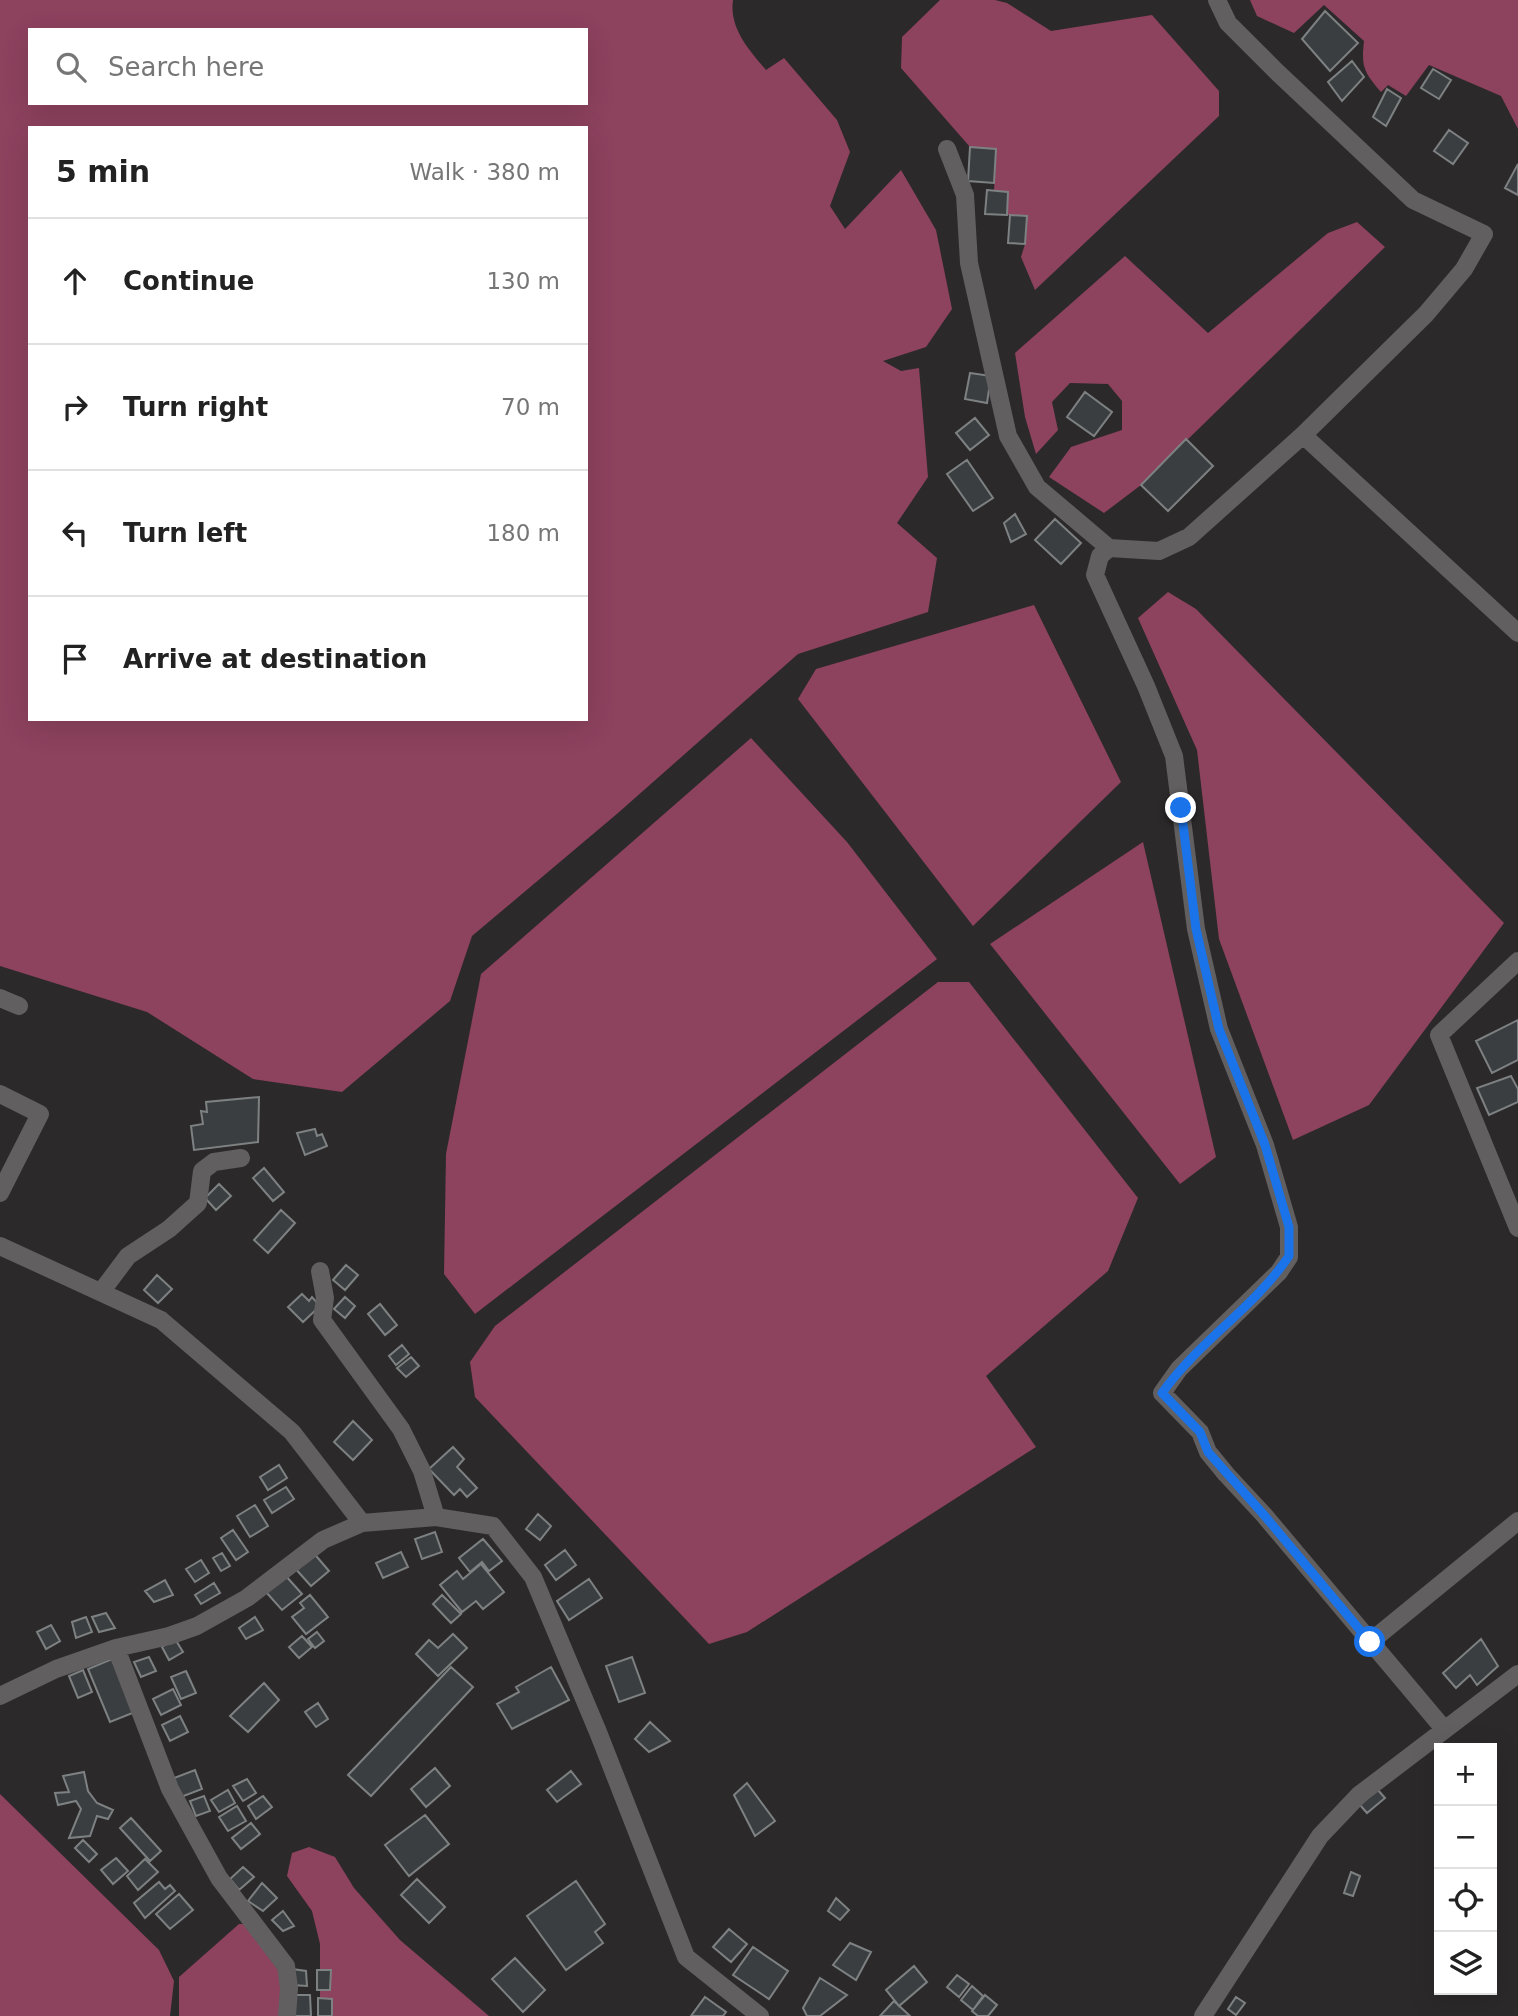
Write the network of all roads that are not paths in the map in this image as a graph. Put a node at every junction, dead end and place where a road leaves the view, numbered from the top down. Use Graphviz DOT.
graph roads {
  1 [pos="1217,0"];
  2 [pos="947,149"];
  3 [pos="1303,435"];
  4 [pos="1109,548"];
  5 [pos="1518,633"];
  6 [pos="1518,961"];
  7 [pos="0,998"];
  8 [pos="19,1006"];
  9 [pos="0,1094"];
  10 [pos="241,1158"];
  11 [pos="0,1194"];
  12 [pos="1518,1228"];
  13 [pos="0,1246"];
  14 [pos="320,1271"];
  15 [pos="100,1292"];
  16 [pos="436,1517"];
  17 [pos="1518,1521"];
  18 [pos="362,1523"];
  19 [pos="1370,1642"];
  20 [pos="116,1648"];
  21 [pos="1518,1674"];
  22 [pos="0,1696"];
  23 [pos="1444,1729"];
  24 [pos="287,2016"];
  25 [pos="760,2016"];
  26 [pos="1203,2016"];
  1 -- 3 [label="street"];
  2 -- 4 [label="street"];
  3 -- 4 [label="street"];
  3 -- 5 [label="street"];
  4 -- 19 [label="street"];
  6 -- 12 [label="street"];
  7 -- 8 [label="street"];
  9 -- 11 [label="street"];
  10 -- 15 [label="street"];
  13 -- 15 [label="street"];
  14 -- 16 [label="street"];
  15 -- 18 [label="street"];
  16 -- 18 [label="street"];
  16 -- 25 [label="street"];
  17 -- 19 [label="street"];
  18 -- 20 [label="street"];
  19 -- 23 [label="street"];
  20 -- 22 [label="street"];
  20 -- 24 [label="street"];
  21 -- 23 [label="street"];
  23 -- 26 [label="street"];
}
